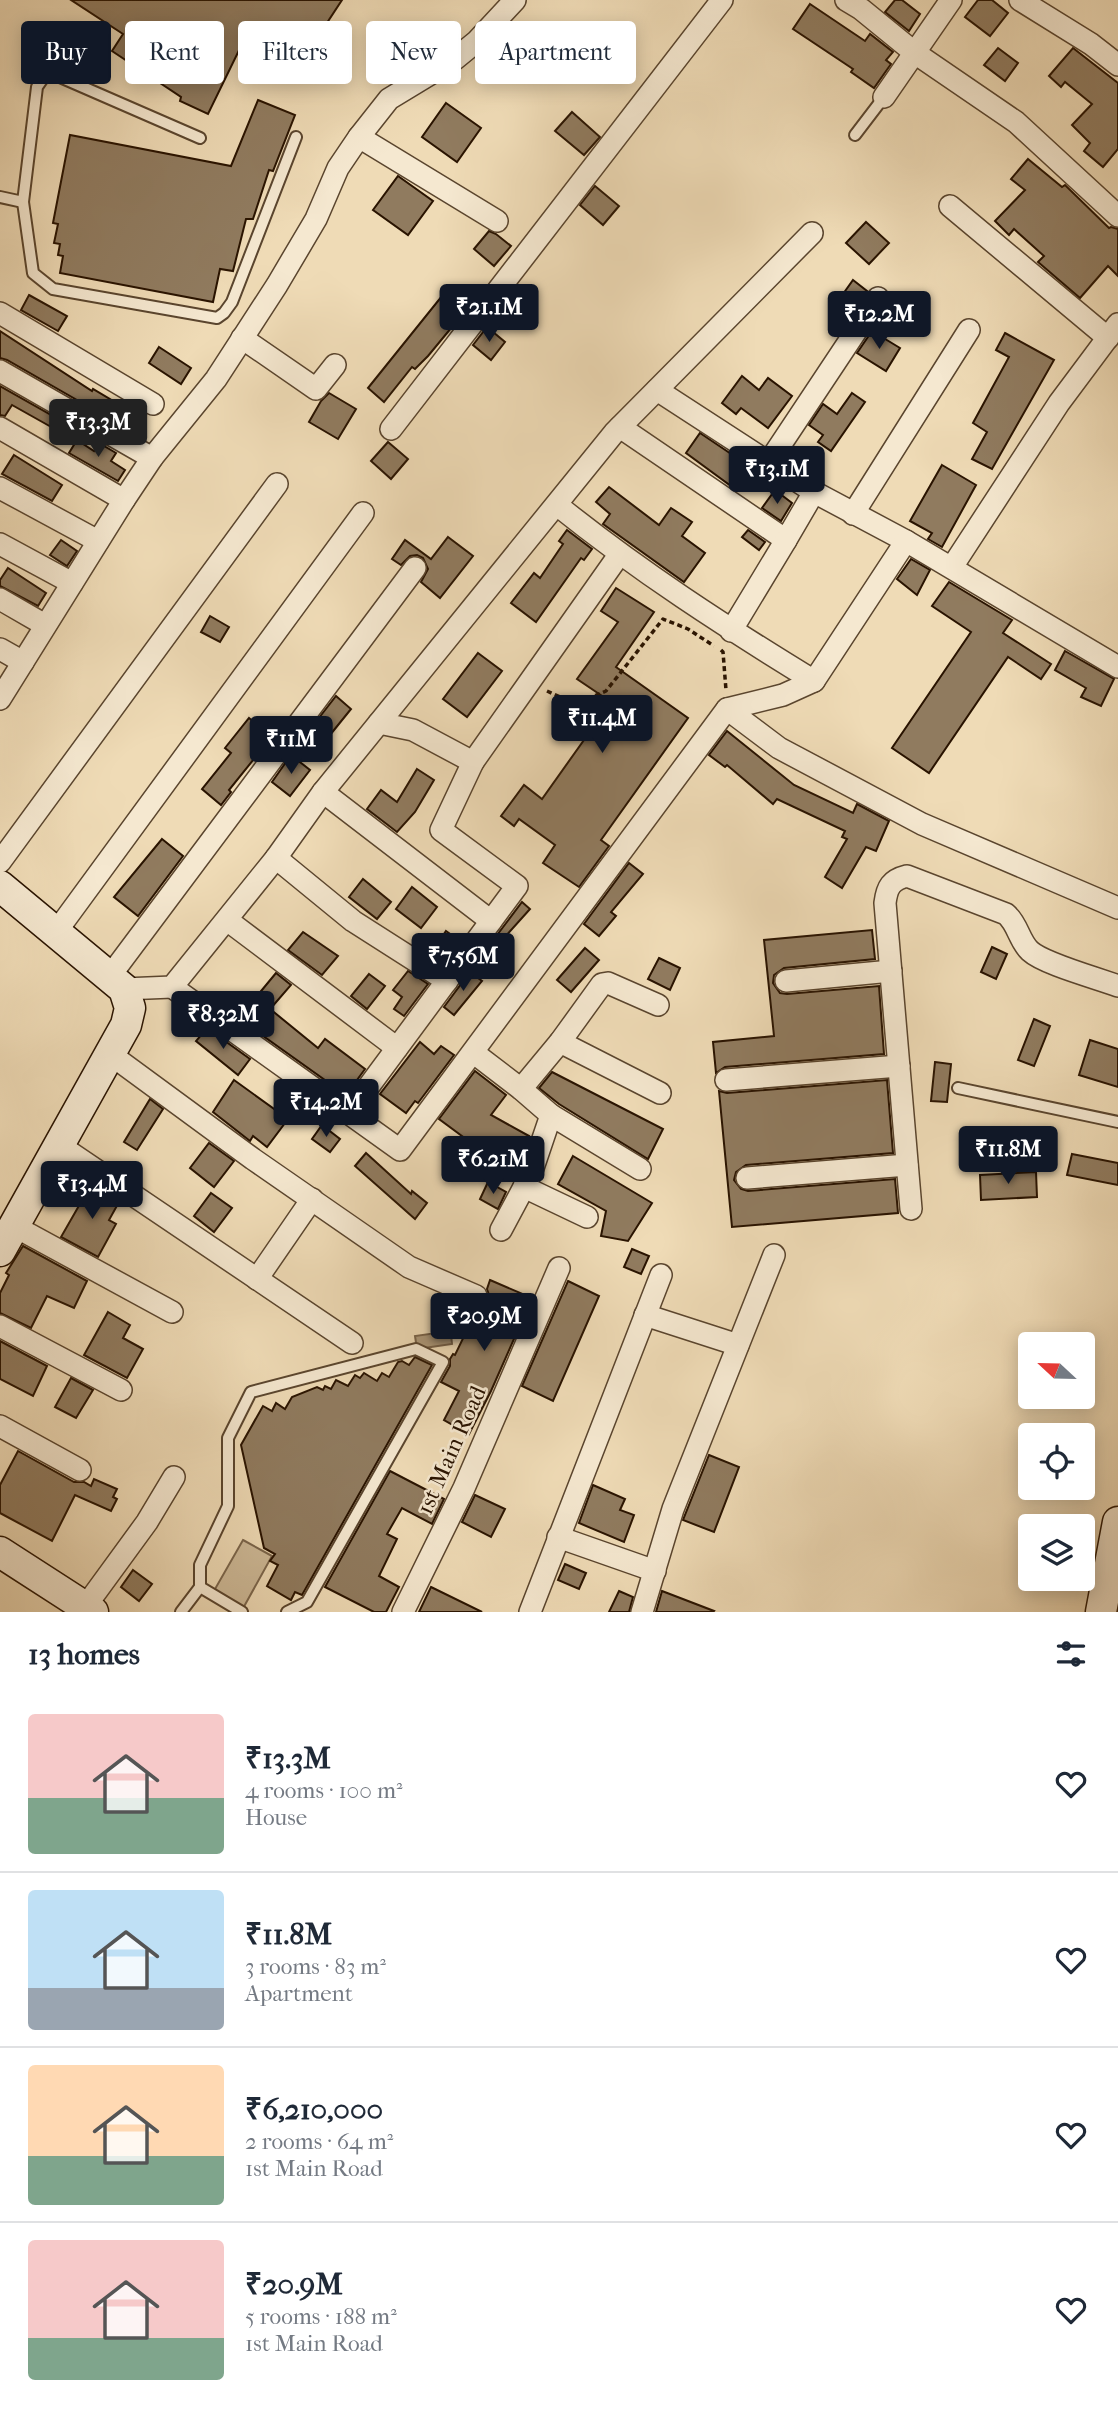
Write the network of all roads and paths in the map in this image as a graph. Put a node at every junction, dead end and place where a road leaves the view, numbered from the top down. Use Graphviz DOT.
graph roads {
  1 [pos="515,0"];
  2 [pos="722,0"];
  3 [pos="846,0"];
  4 [pos="951,0"];
  5 [pos="1020,0"];
  6 [pos="915,53"];
  7 [pos="1118,65"];
  8 [pos="884,97"];
  9 [pos="855,135"];
  10 [pos="296,137"];
  11 [pos="359,137"];
  12 [pos="200,138"];
  13 [pos="0,197"];
  14 [pos="23,202"];
  15 [pos="950,206"];
  16 [pos="1118,216"];
  17 [pos="497,221"];
  18 [pos="812,233"];
  19 [pos="878,298"];
  20 [pos="0,313"];
  21 [pos="969,331"];
  22 [pos="1113,331"];
  23 [pos="242,338"];
  24 [pos="335,365"];
  25 [pos="0,371"];
  26 [pos="657,390"];
  27 [pos="153,404"];
  28 [pos="620,427"];
  29 [pos="0,428"];
  30 [pos="391,429"];
  31 [pos="152,458"];
  32 [pos="769,462"];
  33 [pos="277,484"];
  34 [pos="0,488"];
  35 [pos="814,492"];
  36 [pos="124,500"];
  37 [pos="557,505"];
  38 [pos="363,513"];
  39 [pos="853,514"];
  40 [pos="786,540"];
  41 [pos="98,541"];
  42 [pos="906,541"];
  43 [pos="0,544"];
  44 [pos="619,555"];
  45 [pos="415,568"];
  46 [pos="952,568"];
  47 [pos="72,583"];
  48 [pos="0,600"];
  49 [pos="45,625"];
  50 [pos="731,631"];
  51 [pos="0,649"];
  52 [pos="23,662"];
  53 [pos="1118,667"];
  54 [pos="814,681"];
  55 [pos="530,683"];
  56 [pos="0,699"];
  57 [pos="727,709"];
  58 [pos="379,723"];
  59 [pos="473,762"];
  60 [pos="323,792"];
  61 [pos="276,858"];
  62 [pos="0,862"];
  63 [pos="0,887"];
  64 [pos="1118,908"];
  65 [pos="227,920"];
  66 [pos="491,921"];
  67 [pos="56,932"];
  68 [pos="891,971"];
  69 [pos="447,981"];
  70 [pos="786,981"];
  71 [pos="117,983"];
  72 [pos="1118,986"];
  73 [pos="172,987"];
  74 [pos="658,1005"];
  75 [pos="560,1042"];
  76 [pos="397,1048"];
  77 [pos="474,1053"];
  78 [pos="110,1054"];
  79 [pos="899,1066"];
  80 [pos="726,1080"];
  81 [pos="958,1088"];
  82 [pos="521,1089"];
  83 [pos="660,1093"];
  84 [pos="349,1113"];
  85 [pos="551,1115"];
  86 [pos="1118,1122"];
  87 [pos="59,1145"];
  88 [pos="907,1165"];
  89 [pos="640,1169"];
  90 [pos="747,1178"];
  91 [pos="524,1187"];
  92 [pos="312,1199"];
  93 [pos="911,1209"];
  94 [pos="587,1217"];
  95 [pos="500,1230"];
  96 [pos="7,1238"];
  97 [pos="774,1255"];
  98 [pos="559,1268"];
  99 [pos="661,1275"];
  100 [pos="257,1279"];
  101 [pos="476,1296"];
  102 [pos="172,1312"];
  103 [pos="645,1315"];
  104 [pos="0,1326"];
  105 [pos="352,1343"];
  106 [pos="738,1345"];
  107 [pos="121,1390"];
  108 [pos="0,1426"];
  109 [pos="80,1470"];
  110 [pos="174,1477"];
  111 [pos="1118,1522"];
  112 [pos="558,1537"];
  113 [pos="0,1552"];
  114 [pos="655,1572"];
  115 [pos="200,1587"];
  116 [pos="1105,1608"];
  117 [pos="89,1609"];
  118 [pos="181,1612"];
  119 [pos="242,1612"];
  120 [pos="288,1612"];
  121 [pos="403,1612"];
  122 [pos="530,1612"];
  123 [pos="642,1612"];
  1 -- 11 [label="street"];
  2 -- 30 [label="street"];
  3 -- 6 [label="street"];
  4 -- 6 [label="street"];
  5 -- 7 [label="street"];
  6 -- 8 [label="street"];
  6 -- 16 [label="street"];
  8 -- 9 [label="lane"];
  10 -- 14 [label="lane"];
  11 -- 17 [label="street"];
  11 -- 23 [label="street"];
  12 -- 14 [label="lane"];
  13 -- 14 [label="lane"];
  15 -- 22 [label="street"];
  18 -- 26 [label="street"];
  19 -- 32 [label="street"];
  20 -- 27 [label="street"];
  21 -- 39 [label="street"];
  22 -- 46 [label="street"];
  23 -- 24 [label="street"];
  23 -- 31 [label="street"];
  25 -- 31 [label="street"];
  26 -- 28 [label="street"];
  26 -- 32 [label="street"];
  28 -- 37 [label="street"];
  28 -- 40 [label="street"];
  29 -- 36 [label="street"];
  31 -- 36 [label="street"];
  32 -- 35 [label="street"];
  33 -- 62 [label="street"];
  34 -- 41 [label="street"];
  35 -- 39 [label="street"];
  35 -- 40 [label="street"];
  36 -- 41 [label="street"];
  37 -- 44 [label="street"];
  37 -- 58 [label="street"];
  38 -- 67 [label="street"];
  39 -- 42 [label="street"];
  40 -- 50 [label="street"];
  41 -- 47 [label="street"];
  42 -- 46 [label="street"];
  42 -- 54 [label="street"];
  43 -- 47 [label="street"];
  44 -- 50 [label="street"];
  44 -- 55 [label="street"];
  45 -- 71 [label="street"];
  46 -- 53 [label="street"];
  47 -- 49 [label="street"];
  48 -- 49 [label="street"];
  49 -- 52 [label="street"];
  50 -- 54 [label="street"];
  51 -- 52 [label="street"];
  52 -- 56 [label="street"];
  54 -- 57 [label="street"];
  55 -- 57 [label="path"];
  55 -- 59 [label="street"];
  57 -- 64 [label="street"];
  57 -- 77 [label="street"];
  58 -- 59 [label="street"];
  58 -- 60 [label="street"];
  59 -- 66 [label="street"];
  60 -- 61 [label="street"];
  60 -- 66 [label="street"];
  61 -- 65 [label="street"];
  61 -- 69 [label="street"];
  63 -- 67 [label="street"];
  65 -- 73 [label="street"];
  65 -- 76 [label="street"];
  66 -- 69 [label="street"];
  67 -- 71 [label="street"];
  68 -- 70 [label="street"];
  68 -- 72 [label="street"];
  68 -- 79 [label="street"];
  69 -- 76 [label="street"];
  71 -- 73 [label="street"];
  71 -- 78 [label="street"];
  73 -- 84 [label="street"];
  74 -- 75 [label="street"];
  75 -- 82 [label="street"];
  75 -- 83 [label="street"];
  76 -- 84 [label="street"];
  77 -- 82 [label="street"];
  77 -- 84 [label="street"];
  78 -- 87 [label="street"];
  78 -- 92 [label="street"];
  79 -- 80 [label="street"];
  79 -- 88 [label="street"];
  81 -- 86 [label="lane"];
  82 -- 85 [label="street"];
  85 -- 89 [label="street"];
  85 -- 91 [label="street"];
  87 -- 96 [label="street"];
  87 -- 100 [label="street"];
  88 -- 90 [label="street"];
  88 -- 93 [label="street"];
  91 -- 94 [label="street"];
  91 -- 95 [label="street"];
  92 -- 100 [label="street"];
  92 -- 101 [label="street"];
  96 -- 102 [label="street"];
  97 -- 106 [label="street"];
  98 -- 121 [label="street, 1st Main Road"];
  99 -- 103 [label="street"];
  100 -- 105 [label="street"];
  103 -- 106 [label="street"];
  103 -- 112 [label="street"];
  104 -- 107 [label="street"];
  106 -- 114 [label="street"];
  108 -- 109 [label="street"];
  110 -- 117 [label="street"];
  111 -- 116 [label="street"];
  112 -- 114 [label="street"];
  112 -- 122 [label="street"];
  113 -- 117 [label="street"];
  114 -- 123 [label="street"];
  115 -- 118 [label="lane"];
  115 -- 119 [label="lane"];
  115 -- 120 [label="lane"];
}
